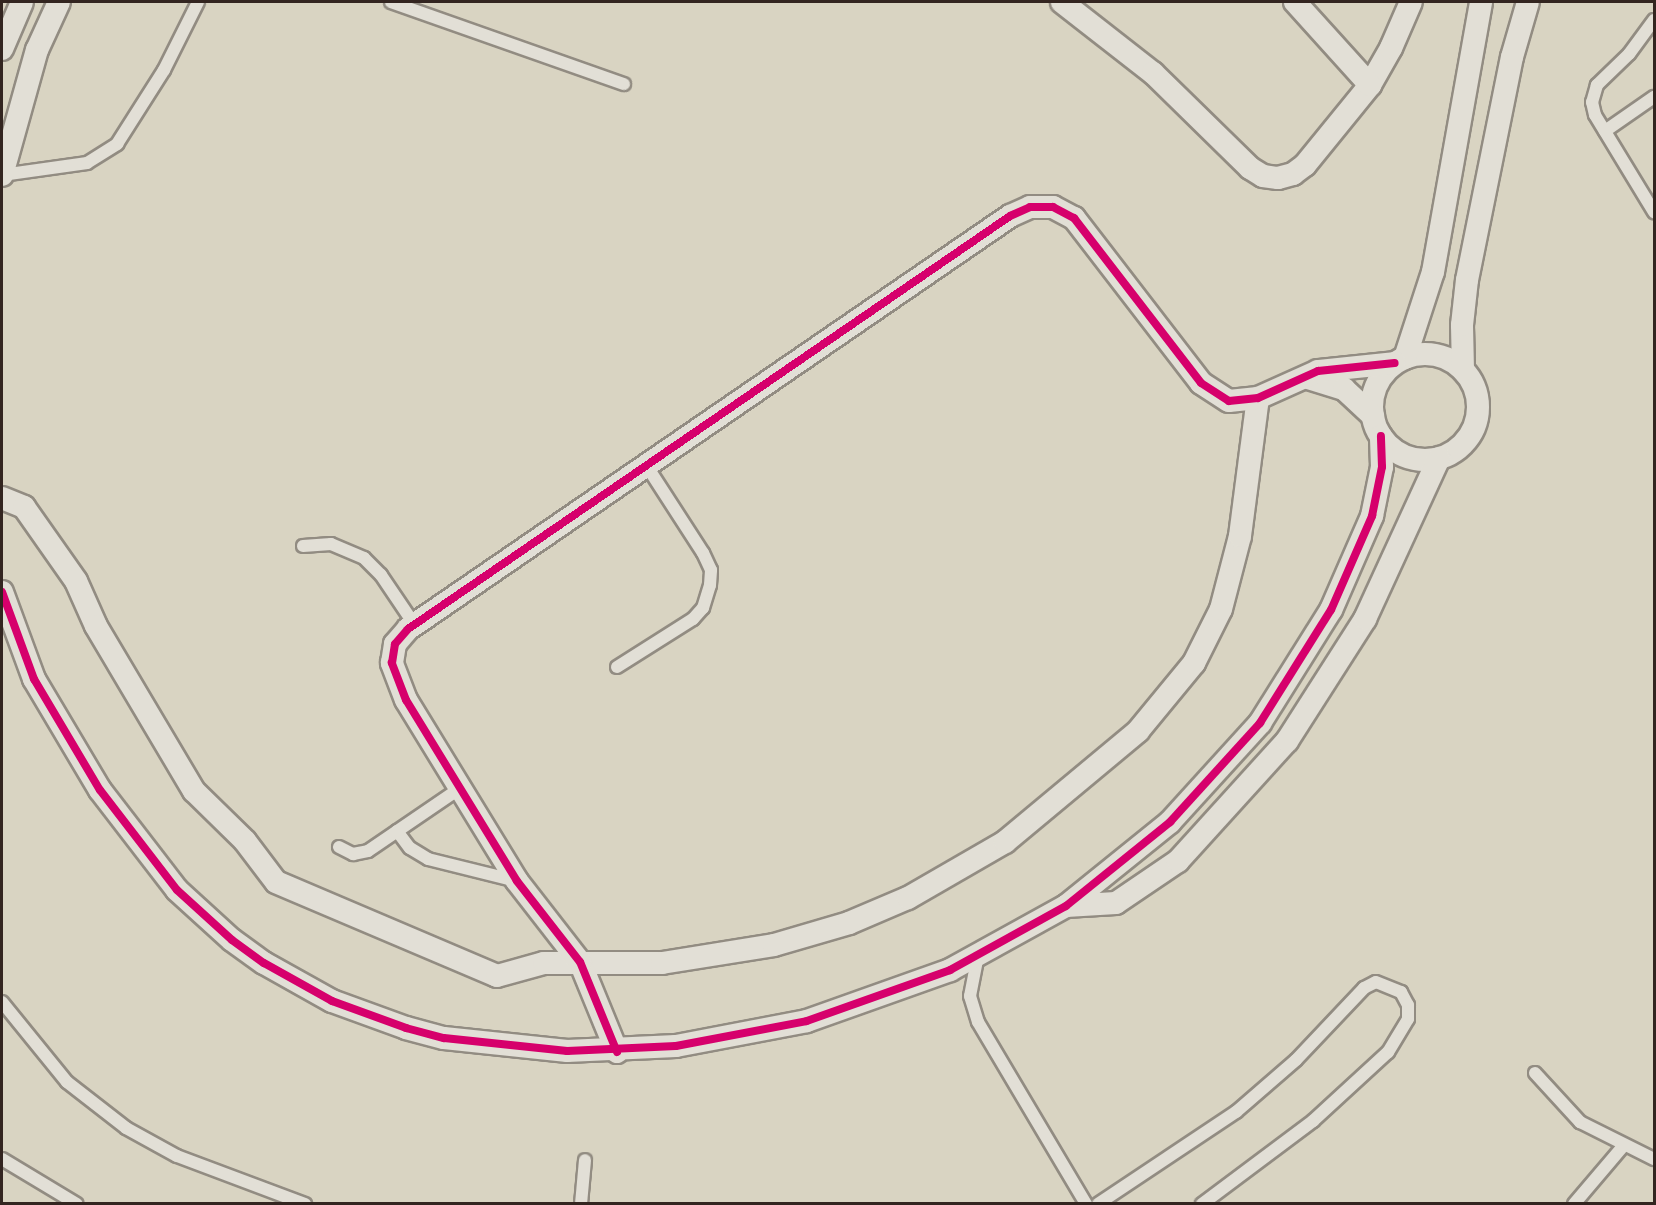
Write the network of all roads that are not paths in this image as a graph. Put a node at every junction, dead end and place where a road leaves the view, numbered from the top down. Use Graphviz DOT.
graph roads {
  1 [pos="22,2"];
  2 [pos="59,2"];
  3 [pos="198,2"];
  4 [pos="391,2"];
  5 [pos="1062,2"];
  6 [pos="1295,2"];
  7 [pos="1411,2"];
  8 [pos="1481,2"];
  9 [pos="1528,2"];
  10 [pos="1654,20"];
  11 [pos="2,49"];
  12 [pos="624,84"];
  13 [pos="1370,85"];
  14 [pos="1654,97"];
  15 [pos="1605,132"];
  16 [pos="2,175"];
  17 [pos="1651,197"];
  18 [pos="1654,212"];
  19 [pos="1400,361"];
  20 [pos="1464,370"];
  21 [pos="1298,378"];
  22 [pos="1258,398"];
  23 [pos="1377,426"];
  24 [pos="1439,458"];
  25 [pos="646,465"];
  26 [pos="2,498"];
  27 [pos="303,546"];
  28 [pos="2,592"];
  29 [pos="414,624"];
  30 [pos="617,667"];
  31 [pos="459,789"];
  32 [pos="397,831"];
  33 [pos="339,848"];
  34 [pos="517,881"];
  35 [pos="1066,906"];
  36 [pos="978,955"];
  37 [pos="580,962"];
  38 [pos="2,1002"];
  39 [pos="617,1052"];
  40 [pos="1535,1073"];
  41 [pos="1624,1145"];
  42 [pos="2,1159"];
  43 [pos="1654,1159"];
  44 [pos="585,1160"];
  45 [pos="77,1203"];
  46 [pos="305,1203"];
  47 [pos="581,1203"];
  48 [pos="1086,1203"];
  49 [pos="1098,1203"];
  50 [pos="1202,1203"];
  51 [pos="1574,1203"];
  1 -- 11 [label="street"];
  2 -- 16 [label="street"];
  3 -- 16 [label="lane"];
  4 -- 12 [label="lane"];
  5 -- 13 [label="street"];
  6 -- 13 [label="street"];
  7 -- 13 [label="street"];
  8 -- 19 [label="street"];
  9 -- 20 [label="street"];
  10 -- 15 [label="lane"];
  14 -- 15 [label="lane"];
  15 -- 17 [label="lane"];
  17 -- 18 [label="lane"];
  19 -- 20 [label="street"];
  19 -- 21 [label="street"];
  19 -- 23 [label="street"];
  20 -- 24 [label="street"];
  21 -- 22 [label="street"];
  21 -- 23 [label="street"];
  22 -- 25 [label="street"];
  22 -- 37 [label="street"];
  23 -- 24 [label="street"];
  23 -- 35 [label="street"];
  24 -- 35 [label="street"];
  25 -- 29 [label="street"];
  25 -- 30 [label="lane"];
  26 -- 37 [label="street"];
  27 -- 29 [label="lane"];
  28 -- 39 [label="street"];
  29 -- 31 [label="street"];
  31 -- 32 [label="lane"];
  31 -- 34 [label="street"];
  32 -- 33 [label="lane"];
  32 -- 34 [label="lane"];
  34 -- 37 [label="street"];
  35 -- 36 [label="street"];
  36 -- 39 [label="street"];
  36 -- 48 [label="lane"];
  37 -- 39 [label="street"];
  38 -- 46 [label="lane"];
  40 -- 41 [label="lane"];
  41 -- 43 [label="lane"];
  41 -- 51 [label="lane"];
  42 -- 45 [label="lane"];
  44 -- 47 [label="lane"];
  49 -- 50 [label="lane"];
}
